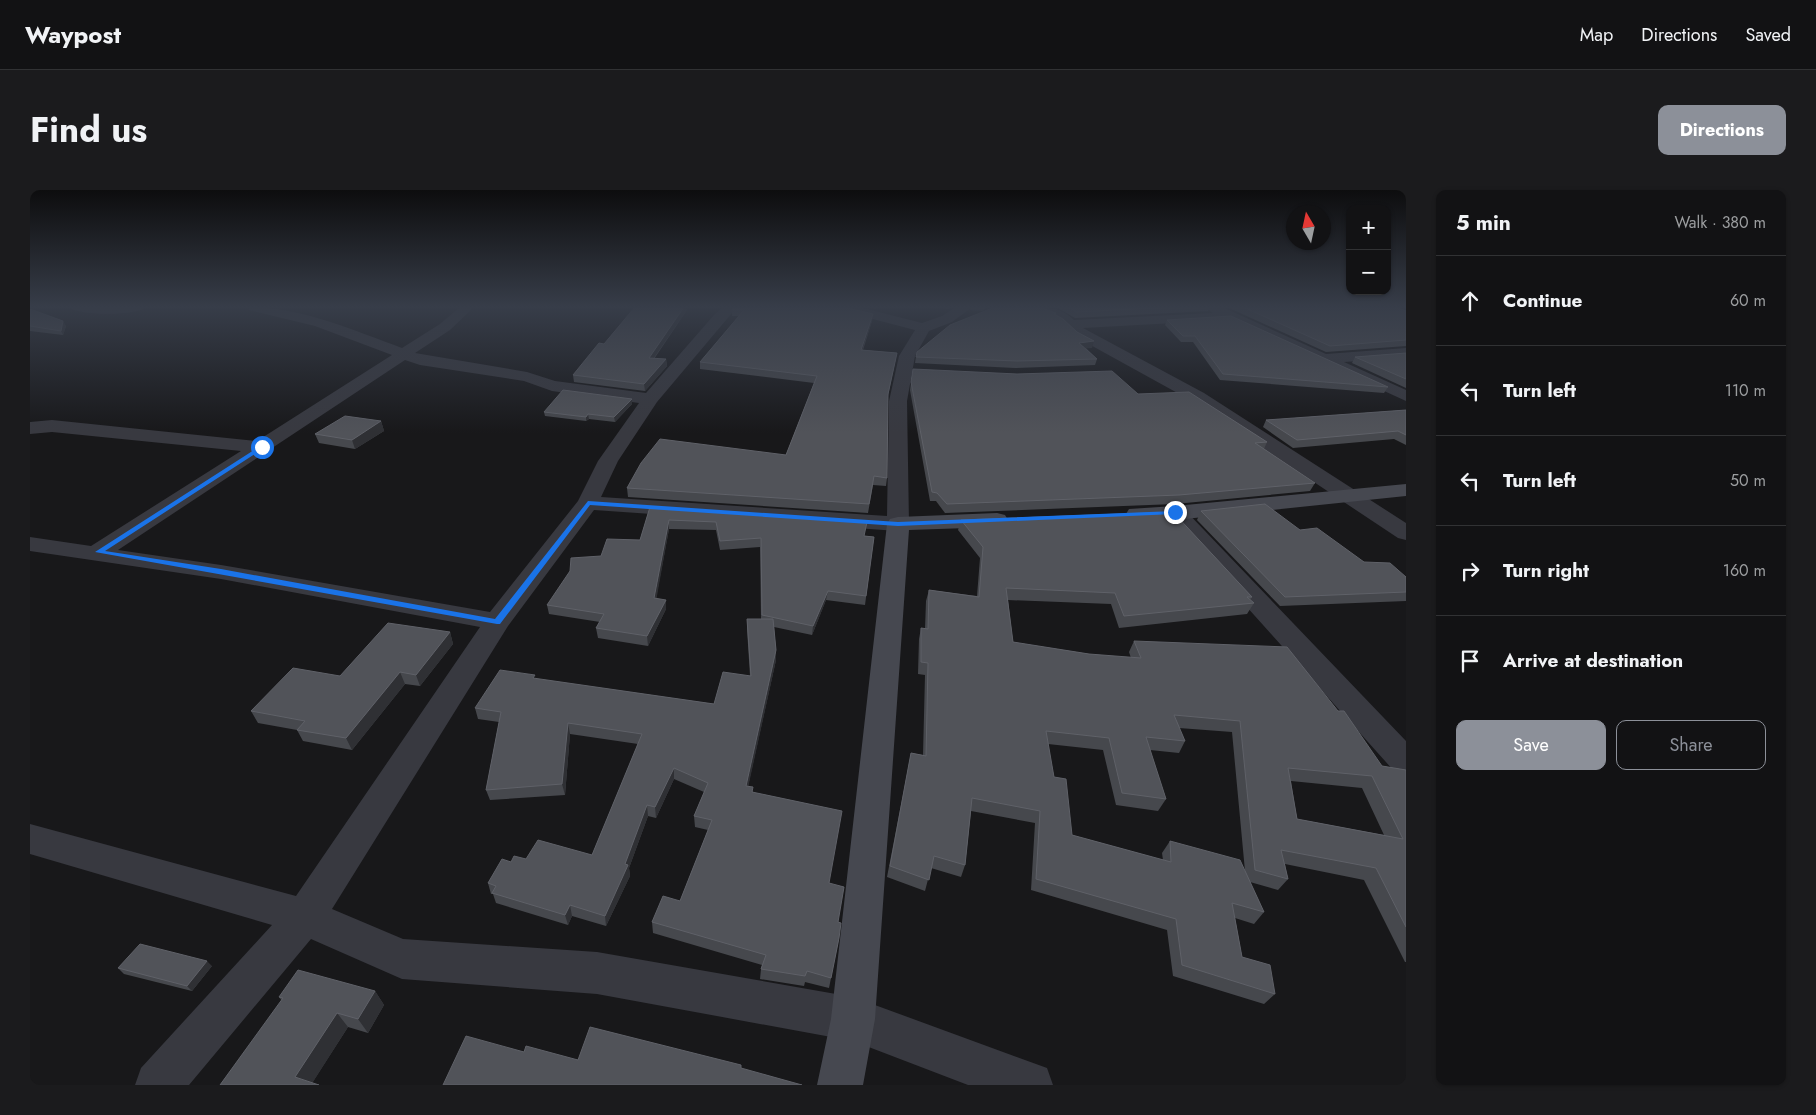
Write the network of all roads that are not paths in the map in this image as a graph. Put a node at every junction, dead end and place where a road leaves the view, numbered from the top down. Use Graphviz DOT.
graph roads {
  1 [pos="390,349"];
  2 [pos="412,349"];
  3 [pos="693,349"];
  4 [pos="911,349"];
  5 [pos="1109,349"];
  6 [pos="1304,349"];
  7 [pos="1406,353"];
  8 [pos="404,354"];
  9 [pos="1324,358"];
  10 [pos="903,369"];
  11 [pos="921,370"];
  12 [pos="1149,370"];
  13 [pos="1121,371"];
  14 [pos="1406,396"];
  15 [pos="650,399"];
  16 [pos="30,428"];
  17 [pos="262,447"];
  18 [pos="1406,490"];
  19 [pos="1346,495"];
  20 [pos="588,503"];
  21 [pos="1175,512"];
  22 [pos="1116,515"];
  23 [pos="1017,519"];
  24 [pos="898,524"];
  25 [pos="1406,533"];
  26 [pos="30,544"];
  27 [pos="98,552"];
  28 [pos="497,622"];
  29 [pos="1406,762"];
  30 [pos="30,838"];
  31 [pos="305,916"];
  32 [pos="853,1019"];
  33 [pos="158,1085"];
  34 [pos="840,1085"];
  35 [pos="1030,1085"];
  1 -- 8 [label="street"];
  2 -- 8 [label="street"];
  3 -- 15 [label="street"];
  4 -- 10 [label="street"];
  5 -- 12 [label="street"];
  6 -- 9 [label="street"];
  7 -- 9 [label="street"];
  8 -- 15 [label="street"];
  8 -- 17 [label="street"];
  9 -- 14 [label="street"];
  10 -- 11 [label="street"];
  10 -- 24 [label="street"];
  12 -- 13 [label="street"];
  12 -- 19 [label="street"];
  15 -- 20 [label="street"];
  16 -- 17 [label="street"];
  17 -- 27 [label="street"];
  18 -- 19 [label="street"];
  19 -- 21 [label="street"];
  19 -- 25 [label="street"];
  20 -- 24 [label="street"];
  20 -- 28 [label="street"];
  21 -- 22 [label="street"];
  21 -- 29 [label="street"];
  23 -- 24 [label="street"];
  24 -- 32 [label="street"];
  26 -- 27 [label="street"];
  27 -- 28 [label="street"];
  28 -- 31 [label="street"];
  30 -- 31 [label="street"];
  31 -- 32 [label="street"];
  31 -- 33 [label="street"];
  32 -- 34 [label="street"];
  32 -- 35 [label="street"];
}
